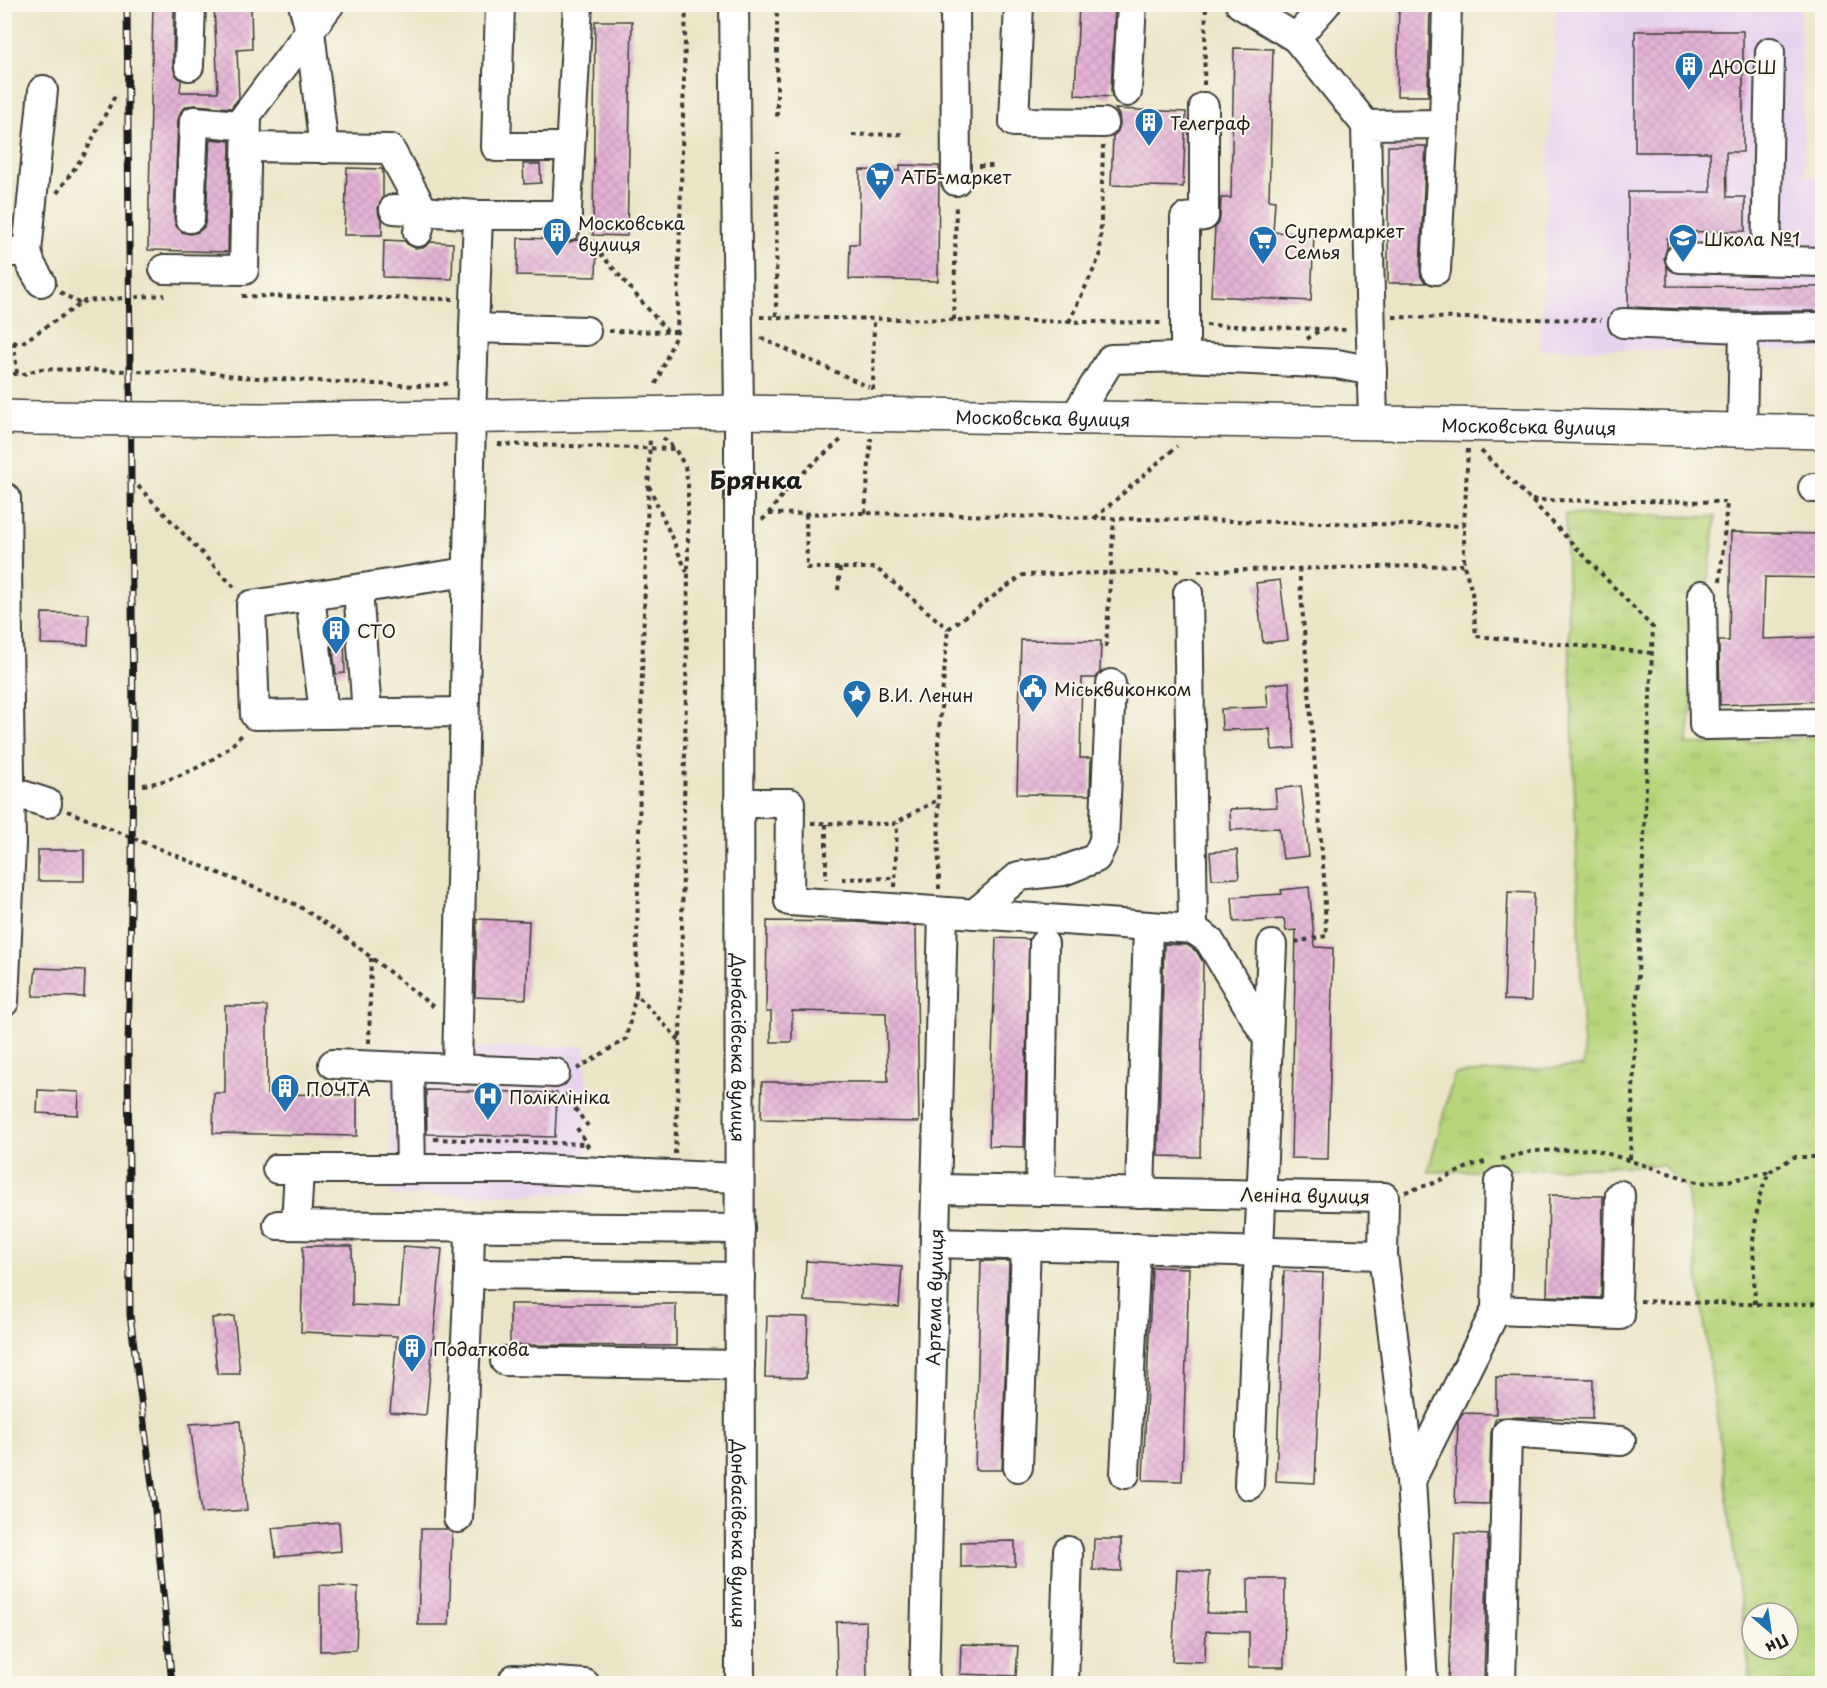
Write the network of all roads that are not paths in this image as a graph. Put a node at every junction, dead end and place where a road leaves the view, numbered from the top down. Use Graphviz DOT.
graph roads {
  1 [pos="191,4"];
  2 [pos="330,4"];
  3 [pos="500,4"];
  4 [pos="578,4"];
  5 [pos="734,4"];
  6 [pos="955,4"];
  7 [pos="1019,4"];
  8 [pos="1132,4"];
  9 [pos="1240,4"];
  10 [pos="1326,4"];
  11 [pos="1447,4"];
  12 [pos="306,18"];
  13 [pos="1296,38"];
  14 [pos="1770,52"];
  15 [pos="189,66"];
  16 [pos="43,90"];
  17 [pos="1127,92"];
  18 [pos="1204,107"];
  19 [pos="247,114"];
  20 [pos="1104,123"];
  21 [pos="1444,124"];
  22 [pos="1366,125"];
  23 [pos="246,147"];
  24 [pos="570,147"];
  25 [pos="324,148"];
  26 [pos="956,181"];
  27 [pos="394,209"];
  28 [pos="478,215"];
  29 [pos="190,218"];
  30 [pos="420,221"];
  31 [pos="16,252"];
  32 [pos="1680,258"];
  33 [pos="1766,260"];
  34 [pos="1822,262"];
  35 [pos="1436,270"];
  36 [pos="41,282"];
  37 [pos="170,282"];
  38 [pos="1616,322"];
  39 [pos="1822,327"];
  40 [pos="474,328"];
  41 [pos="1744,328"];
  42 [pos="586,331"];
  43 [pos="1185,357"];
  44 [pos="1372,371"];
  45 [pos="739,412"];
  46 [pos="4,417"];
  47 [pos="471,417"];
  48 [pos="1074,418"];
  49 [pos="1373,423"];
  50 [pos="1742,430"];
  51 [pos="1822,432"];
  52 [pos="6,498"];
  53 [pos="467,572"];
  54 [pos="1189,578"];
  55 [pos="358,589"];
  56 [pos="1711,591"];
  57 [pos="310,596"];
  58 [pos="1111,684"];
  59 [pos="464,712"];
  60 [pos="324,714"];
  61 [pos="367,714"];
  62 [pos="1822,723"];
  63 [pos="7,791"];
  64 [pos="47,803"];
  65 [pos="739,803"];
  66 [pos="941,905"];
  67 [pos="974,914"];
  68 [pos="1148,926"];
  69 [pos="1192,929"];
  70 [pos="1044,944"];
  71 [pos="1272,945"];
  72 [pos="4,1002"];
  73 [pos="1268,1039"];
  74 [pos="333,1064"];
  75 [pos="409,1067"];
  76 [pos="457,1068"];
  77 [pos="564,1080"];
  78 [pos="411,1169"];
  79 [pos="740,1178"];
  80 [pos="1499,1182"];
  81 [pos="936,1189"];
  82 [pos="1040,1191"];
  83 [pos="1140,1193"];
  84 [pos="1261,1195"];
  85 [pos="1620,1195"];
  86 [pos="470,1227"];
  87 [pos="740,1229"];
  88 [pos="935,1243"];
  89 [pos="1026,1245"];
  90 [pos="1136,1248"];
  91 [pos="1259,1252"];
  92 [pos="1383,1255"];
  93 [pos="468,1274"];
  94 [pos="740,1277"];
  95 [pos="1496,1310"];
  96 [pos="505,1361"];
  97 [pos="740,1365"];
  98 [pos="1621,1441"];
  99 [pos="1018,1467"];
  100 [pos="1125,1474"];
  101 [pos="1411,1480"];
  102 [pos="1249,1485"];
  103 [pos="458,1518"];
  104 [pos="1068,1551"];
  105 [pos="521,1681"];
  106 [pos="585,1683"];
  107 [pos="740,1683"];
  108 [pos="924,1683"];
  109 [pos="1064,1683"];
  110 [pos="1423,1683"];
  111 [pos="1500,1683"];
  1 -- 15 [label="street"];
  2 -- 12 [label="street"];
  3 -- 24 [label="street"];
  4 -- 24 [label="street"];
  5 -- 45 [label="street, Донбасівська вулиця"];
  6 -- 26 [label="street"];
  7 -- 20 [label="street"];
  8 -- 17 [label="street"];
  9 -- 13 [label="street"];
  10 -- 13 [label="street"];
  11 -- 21 [label="street"];
  12 -- 19 [label="street"];
  12 -- 25 [label="street"];
  13 -- 22 [label="street"];
  14 -- 33 [label="street"];
  16 -- 31 [label="street"];
  18 -- 43 [label="street"];
  19 -- 23 [label="street"];
  19 -- 29 [label="street"];
  21 -- 22 [label="street"];
  21 -- 35 [label="street"];
  22 -- 44 [label="street"];
  23 -- 25 [label="street"];
  23 -- 37 [label="street"];
  24 -- 28 [label="street"];
  25 -- 30 [label="street"];
  27 -- 30 [label="street"];
  28 -- 30 [label="street"];
  28 -- 40 [label="street"];
  31 -- 36 [label="street"];
  32 -- 33 [label="street"];
  33 -- 34 [label="street"];
  38 -- 41 [label="street"];
  39 -- 41 [label="street"];
  40 -- 42 [label="street"];
  40 -- 47 [label="street"];
  41 -- 50 [label="street"];
  43 -- 44 [label="street"];
  43 -- 48 [label="street"];
  44 -- 49 [label="street"];
  45 -- 47 [label="main road, Московська вулиця"];
  45 -- 48 [label="main road, Московська вулиця"];
  45 -- 65 [label="street, Донбасівська вулиця"];
  46 -- 47 [label="main road, Московська вулиця, bridge"];
  47 -- 53 [label="street"];
  48 -- 49 [label="main road, Московська вулиця"];
  49 -- 50 [label="main road, Московська вулиця"];
  50 -- 51 [label="main road, Московська вулиця"];
  52 -- 63 [label="street"];
  53 -- 55 [label="street"];
  53 -- 59 [label="street"];
  54 -- 69 [label="street"];
  55 -- 57 [label="street"];
  55 -- 61 [label="street"];
  56 -- 62 [label="street"];
  57 -- 60 [label="street"];
  57 -- 60 [label="street"];
  58 -- 67 [label="street"];
  59 -- 61 [label="street"];
  59 -- 76 [label="street"];
  60 -- 61 [label="street"];
  63 -- 64 [label="street"];
  63 -- 72 [label="street"];
  65 -- 66 [label="street"];
  65 -- 79 [label="street, Донбасівська вулиця"];
  66 -- 67 [label="street"];
  66 -- 81 [label="street, Артема вулиця"];
  67 -- 68 [label="street"];
  68 -- 69 [label="street"];
  68 -- 83 [label="street"];
  69 -- 73 [label="street"];
  70 -- 82 [label="street"];
  71 -- 73 [label="street"];
  73 -- 84 [label="street"];
  74 -- 75 [label="street"];
  75 -- 76 [label="street"];
  75 -- 78 [label="street"];
  76 -- 77 [label="street"];
  78 -- 79 [label="street"];
  78 -- 86 [label="street"];
  79 -- 87 [label="street, Донбасівська вулиця"];
  80 -- 95 [label="street"];
  81 -- 82 [label="street, Леніна вулиця"];
  81 -- 88 [label="street, Артема вулиця"];
  82 -- 83 [label="street, Леніна вулиця"];
  83 -- 84 [label="street, Леніна вулиця"];
  84 -- 91 [label="street"];
  84 -- 92 [label="street, Леніна вулиця"];
  85 -- 95 [label="street"];
  86 -- 87 [label="street"];
  86 -- 93 [label="street"];
  87 -- 94 [label="street, Донбасівська вулиця"];
  88 -- 89 [label="street"];
  88 -- 108 [label="street, Артема вулиця"];
  89 -- 90 [label="street"];
  89 -- 99 [label="street"];
  90 -- 91 [label="street"];
  90 -- 100 [label="street"];
  91 -- 92 [label="street"];
  91 -- 102 [label="street"];
  92 -- 101 [label="street, Леніна вулиця"];
  93 -- 94 [label="street"];
  93 -- 103 [label="street"];
  94 -- 97 [label="street, Донбасівська вулиця"];
  95 -- 101 [label="street"];
  96 -- 97 [label="street"];
  97 -- 107 [label="street, Донбасівська вулиця"];
  98 -- 111 [label="street"];
  101 -- 110 [label="street, Леніна вулиця"];
  104 -- 109 [label="street"];
  105 -- 106 [label="street"];
}
